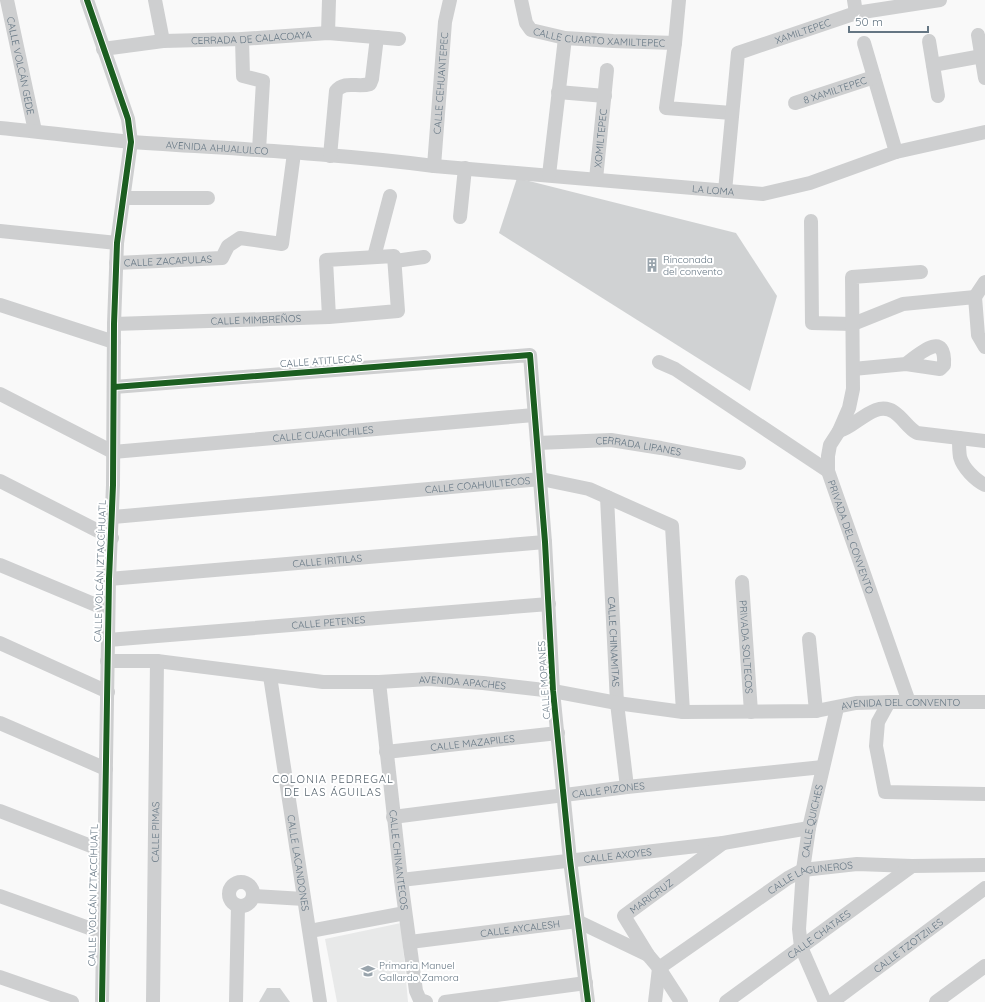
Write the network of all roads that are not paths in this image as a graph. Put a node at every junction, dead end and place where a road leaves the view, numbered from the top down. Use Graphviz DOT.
graph roads {
  1 [pos="7,0"];
  2 [pos="87,0"];
  3 [pos="155,0"];
  4 [pos="329,0"];
  5 [pos="450,0"];
  6 [pos="522,0"];
  7 [pos="680,0"];
  8 [pos="940,0"];
  9 [pos="855,7"];
  10 [pos="328,33"];
  11 [pos="978,35"];
  12 [pos="377,37"];
  13 [pos="565,38"];
  14 [pos="242,39"];
  15 [pos="399,39"];
  16 [pos="163,41"];
  17 [pos="929,41"];
  18 [pos="675,43"];
  19 [pos="864,43"];
  20 [pos="103,49"];
  21 [pos="982,56"];
  22 [pos="933,65"];
  23 [pos="607,70"];
  24 [pos="874,77"];
  25 [pos="985,78"];
  26 [pos="558,92"];
  27 [pos="605,96"];
  28 [pos="938,96"];
  29 [pos="795,103"];
  30 [pos="732,113"];
  31 [pos="0,128"];
  32 [pos="35,131"];
  33 [pos="985,132"];
  34 [pos="131,142"];
  35 [pos="259,150"];
  36 [pos="896,152"];
  37 [pos="294,153"];
  38 [pos="330,156"];
  39 [pos="434,166"];
  40 [pos="464,168"];
  41 [pos="549,175"];
  42 [pos="596,179"];
  43 [pos="725,190"];
  44 [pos="390,196"];
  45 [pos="124,198"];
  46 [pos="208,198"];
  47 [pos="460,217"];
  48 [pos="811,221"];
  49 [pos="0,231"];
  50 [pos="117,243"];
  51 [pos="374,257"];
  52 [pos="424,257"];
  53 [pos="395,261"];
  54 [pos="116,263"];
  55 [pos="921,272"];
  56 [pos="985,282"];
  57 [pos="975,297"];
  58 [pos="0,305"];
  59 [pos="329,317"];
  60 [pos="114,324"];
  61 [pos="853,324"];
  62 [pos="114,342"];
  63 [pos="985,347"];
  64 [pos="530,356"];
  65 [pos="659,362"];
  66 [pos="906,364"];
  67 [pos="853,369"];
  68 [pos="114,387"];
  69 [pos="0,394"];
  70 [pos="534,415"];
  71 [pos="838,431"];
  72 [pos="959,438"];
  73 [pos="985,441"];
  74 [pos="537,443"];
  75 [pos="113,452"];
  76 [pos="739,463"];
  77 [pos="828,471"];
  78 [pos="540,479"];
  79 [pos="0,481"];
  80 [pos="985,484"];
  81 [pos="607,497"];
  82 [pos="113,517"];
  83 [pos="112,538"];
  84 [pos="545,542"];
  85 [pos="0,565"];
  86 [pos="109,579"];
  87 [pos="742,582"];
  88 [pos="549,604"];
  89 [pos="108,610"];
  90 [pos="809,639"];
  91 [pos="108,640"];
  92 [pos="0,643"];
  93 [pos="107,661"];
  94 [pos="156,661"];
  95 [pos="270,676"];
  96 [pos="379,682"];
  97 [pos="553,691"];
  98 [pos="108,692"];
  99 [pos="889,702"];
  100 [pos="909,702"];
  101 [pos="985,702"];
  102 [pos="618,703"];
  103 [pos="837,708"];
  104 [pos="816,711"];
  105 [pos="683,712"];
  106 [pos="751,712"];
  107 [pos="0,723"];
  108 [pos="558,733"];
  109 [pos="386,752"];
  110 [pos="823,767"];
  111 [pos="106,770"];
  112 [pos="627,787"];
  113 [pos="985,794"];
  114 [pos="564,795"];
  115 [pos="0,811"];
  116 [pos="393,817"];
  117 [pos="809,828"];
  118 [pos="723,843"];
  119 [pos="104,851"];
  120 [pos="570,860"];
  121 [pos="985,865"];
  122 [pos="912,866"];
  123 [pos="803,870"];
  124 [pos="401,880"];
  125 [pos="985,888"];
  126 [pos="0,896"];
  127 [pos="253,896"];
  128 [pos="304,899"];
  129 [pos="238,906"];
  130 [pos="405,914"];
  131 [pos="578,921"];
  132 [pos="310,932"];
  133 [pos="103,933"];
  134 [pos="410,942"];
  135 [pos="801,947"];
  136 [pos="648,955"];
  137 [pos="985,966"];
  138 [pos="659,968"];
  139 [pos="0,977"];
  140 [pos="586,983"];
  141 [pos="521,997"];
  142 [pos="53,999"];
  143 [pos="461,1001"];
  144 [pos="72,1002"];
  145 [pos="102,1002"];
  146 [pos="153,1002"];
  147 [pos="236,1002"];
  148 [pos="320,1002"];
  149 [pos="426,1002"];
  150 [pos="445,1002"];
  151 [pos="588,1002"];
  152 [pos="655,1002"];
  153 [pos="681,1002"];
  154 [pos="726,1002"];
  155 [pos="825,1002"];
  156 [pos="832,1002"];
  157 [pos="936,1002"];
  1 -- 32 [label="street, CALLE VOLCÁN GEDE"];
  2 -- 20 [label="street, CALLE VOLCÁN IZTACCÍHUATL"];
  3 -- 16 [label="street"];
  4 -- 10 [label="street"];
  5 -- 39 [label="street, CALLE CEHUANTEPEC"];
  6 -- 13 [label="street, CALLE CUARTO XAMILTEPEC"];
  7 -- 18 [label="street"];
  8 -- 9 [label="street, XAMILTEPEC"];
  9 -- 30 [label="street, XAMILTEPEC"];
  10 -- 12 [label="street, CERRADA DE CALACOAYA"];
  10 -- 14 [label="street, CERRADA DE CALACOAYA"];
  11 -- 21 [label="street"];
  12 -- 15 [label="street, CERRADA DE CALACOAYA"];
  12 -- 38 [label="street"];
  13 -- 18 [label="street, CALLE CUARTO XAMILTEPEC"];
  13 -- 26 [label="street"];
  14 -- 16 [label="street, CERRADA DE CALACOAYA"];
  14 -- 35 [label="street"];
  16 -- 20 [label="street, CERRADA DE CALACOAYA"];
  17 -- 22 [label="street"];
  18 -- 30 [label="street"];
  19 -- 24 [label="street"];
  20 -- 34 [label="street, CALLE VOLCÁN IZTACCÍHUATL"];
  21 -- 22 [label="street"];
  21 -- 25 [label="street"];
  22 -- 28 [label="street"];
  23 -- 27 [label="street, XOMILTEPEC"];
  24 -- 29 [label="street, 8 XAMILTEPEC"];
  24 -- 36 [label="street"];
  26 -- 27 [label="street, XOMILTEPEC"];
  26 -- 41 [label="street"];
  27 -- 42 [label="street, XOMILTEPEC"];
  30 -- 43 [label="street"];
  31 -- 32 [label="street, AVENIDA AHUALULCO"];
  32 -- 34 [label="street, AVENIDA AHUALULCO"];
  33 -- 36 [label="street, LA LOMA"];
  34 -- 35 [label="street, AVENIDA AHUALULCO"];
  34 -- 45 [label="street, CALLE VOLCÁN IZTACCÍHUATL"];
  35 -- 37 [label="street, AVENIDA AHUALULCO"];
  36 -- 43 [label="street, LA LOMA"];
  37 -- 38 [label="street, AVENIDA AHUALULCO"];
  37 -- 54 [label="street, CALLE ZACAPULAS"];
  38 -- 39 [label="street, AVENIDA AHUALULCO"];
  39 -- 40 [label="street, LA LOMA"];
  40 -- 41 [label="street, LA LOMA"];
  40 -- 47 [label="street"];
  41 -- 42 [label="street, LA LOMA"];
  42 -- 43 [label="street, LA LOMA"];
  44 -- 51 [label="street"];
  45 -- 46 [label="street"];
  45 -- 50 [label="street, CALLE VOLCÁN IZTACCÍHUATL"];
  48 -- 61 [label="street"];
  49 -- 50 [label="street"];
  50 -- 54 [label="street, CALLE VOLCÁN IZTACCÍHUATL"];
  51 -- 53 [label="street"];
  51 -- 59 [label="street"];
  52 -- 53 [label="street"];
  53 -- 59 [label="street, CALLE MIMBREÑOS"];
  54 -- 60 [label="street, CALLE VOLCÁN IZTACCÍHUATL"];
  55 -- 61 [label="street"];
  56 -- 57 [label="street"];
  57 -- 61 [label="street"];
  57 -- 63 [label="street"];
  58 -- 62 [label="street"];
  59 -- 60 [label="street, CALLE MIMBREÑOS"];
  60 -- 62 [label="street, CALLE VOLCÁN IZTACCÍHUATL"];
  61 -- 67 [label="street"];
  62 -- 68 [label="street, CALLE VOLCÁN IZTACCÍHUATL"];
  64 -- 68 [label="street, CALLE ATITLECAS"];
  64 -- 70 [label="street, CALLE MOPANES"];
  65 -- 77 [label="street, PRIVADA DEL CONVENTO"];
  66 -- 67 [label="street"];
  67 -- 71 [label="street"];
  68 -- 75 [label="street, CALLE VOLCÁN IZTACCÍHUATL"];
  69 -- 75 [label="street"];
  70 -- 74 [label="street, CALLE MOPANES"];
  70 -- 75 [label="street, CALLE CUACHICHILES"];
  71 -- 72 [label="street"];
  71 -- 77 [label="street"];
  72 -- 73 [label="street"];
  72 -- 80 [label="street"];
  74 -- 76 [label="street, CERRADA LIPANES"];
  74 -- 78 [label="street, CALLE MOPANES"];
  75 -- 82 [label="street, CALLE VOLCÁN IZTACCÍHUATL"];
  77 -- 100 [label="street, PRIVADA DEL CONVENTO"];
  78 -- 81 [label="street, CALLE COAHUILTECOS"];
  78 -- 82 [label="street, CALLE COAHUILTECOS"];
  78 -- 84 [label="street, CALLE MOPANES"];
  79 -- 83 [label="street"];
  81 -- 102 [label="street, CALLE CHINAMITAS"];
  81 -- 105 [label="street, CALLE COAHUILTECOS"];
  82 -- 83 [label="street, CALLE VOLCÁN IZTACCÍHUATL"];
  83 -- 86 [label="street, CALLE VOLCÁN IZTACCÍHUATL"];
  84 -- 86 [label="street, CALLE IRITILAS"];
  84 -- 88 [label="street, CALLE MOPANES"];
  85 -- 89 [label="street"];
  86 -- 89 [label="street, CALLE VOLCÁN IZTACCÍHUATL"];
  87 -- 106 [label="street, PRIVADA SOLTECOS"];
  88 -- 91 [label="street, CALLE PETENES"];
  88 -- 97 [label="street, CALLE MOPANES"];
  89 -- 91 [label="street, CALLE VOLCÁN IZTACCÍHUATL"];
  90 -- 104 [label="street"];
  91 -- 93 [label="street, CALLE VOLCÁN IZTACCÍHUATL"];
  92 -- 98 [label="street"];
  93 -- 94 [label="street, AVENIDA APACHES"];
  93 -- 98 [label="street, CALLE VOLCÁN IZTACCÍHUATL"];
  94 -- 95 [label="street, AVENIDA APACHES"];
  94 -- 146 [label="street, CALLE PIMAS"];
  95 -- 96 [label="street, AVENIDA APACHES"];
  95 -- 128 [label="street, CALLE LACANDONES"];
  96 -- 97 [label="street, AVENIDA APACHES"];
  96 -- 109 [label="street, CALLE CHINANTECOS"];
  97 -- 102 [label="street, AVENIDA APACHES"];
  97 -- 108 [label="street, CALLE MOPANES"];
  98 -- 111 [label="street, CALLE VOLCÁN IZTACCÍHUATL"];
  99 -- 100 [label="street, AVENIDA DEL CONVENTO"];
  99 -- 103 [label="street, AVENIDA DEL CONVENTO"];
  99 -- 113 [label="street"];
  100 -- 101 [label="street, AVENIDA DEL CONVENTO"];
  102 -- 105 [label="street, AVENIDA APACHES"];
  102 -- 112 [label="street, CALLE CHINAMITAS"];
  103 -- 104 [label="street, AVENIDA DEL CONVENTO"];
  103 -- 110 [label="street, CALLE QUICHES"];
  104 -- 106 [label="street, AVENIDA APACHES"];
  105 -- 106 [label="street, AVENIDA APACHES"];
  107 -- 111 [label="street"];
  108 -- 109 [label="street, CALLE MAZAPILES"];
  108 -- 114 [label="street, CALLE MOPANES"];
  109 -- 116 [label="street, CALLE CHINANTECOS"];
  110 -- 112 [label="street, CALLE PIZONES"];
  110 -- 117 [label="street, CALLE QUICHES"];
  111 -- 119 [label="street, CALLE VOLCÁN IZTACCÍHUATL"];
  112 -- 114 [label="street, CALLE PIZONES"];
  114 -- 116 [label="street, CALLE PIZONES"];
  114 -- 120 [label="street, CALLE MOPANES"];
  115 -- 119 [label="street"];
  116 -- 124 [label="street, CALLE CHINANTECOS"];
  117 -- 118 [label="street, CALLE AXOYES"];
  117 -- 123 [label="street, CALLE QUICHES"];
  118 -- 120 [label="street, CALLE AXOYES"];
  118 -- 136 [label="street, MARICRUZ"];
  119 -- 133 [label="street, CALLE VOLCÁN IZTACCÍHUATL"];
  120 -- 124 [label="street, CALLE AXOYES"];
  120 -- 131 [label="street, CALLE MOPANES"];
  121 -- 122 [label="street, CALLE LAGUNEROS"];
  122 -- 123 [label="street, CALLE LAGUNEROS"];
  122 -- 135 [label="street, CALLE CHATAES"];
  123 -- 135 [label="street, CALLE QUICHES"];
  123 -- 138 [label="street, CALLE LAGUNEROS"];
  124 -- 130 [label="street, CALLE CHINANTECOS"];
  125 -- 156 [label="street, CALLE TZOTZILES"];
  126 -- 133 [label="street"];
  127 -- 128 [label="street"];
  127 -- 129 [label="street"];
  127 -- 129 [label="street"];
  128 -- 132 [label="street, CALLE LACANDONES"];
  129 -- 147 [label="street"];
  130 -- 132 [label="street"];
  130 -- 134 [label="street, CALLE CHINANTECOS"];
  131 -- 134 [label="street, CALLE AYCALESH"];
  131 -- 136 [label="street"];
  131 -- 140 [label="street, CALLE MOPANES"];
  132 -- 148 [label="street, CALLE LACANDONES"];
  133 -- 145 [label="street, CALLE VOLCÁN IZTACCÍHUATL"];
  134 -- 149 [label="street, CALLE CHINANTECOS"];
  135 -- 154 [label="street, CALLE CHATAES"];
  135 -- 155 [label="street, CALLE QUICHES"];
  136 -- 138 [label="street, MARICRUZ"];
  137 -- 157 [label="street"];
  138 -- 152 [label="street"];
  138 -- 153 [label="street, MARICRUZ"];
  139 -- 142 [label="street"];
  140 -- 141 [label="street"];
  140 -- 151 [label="street, CALLE MOPANES"];
  141 -- 143 [label="street"];
  142 -- 144 [label="street"];
  143 -- 150 [label="street"];
}
